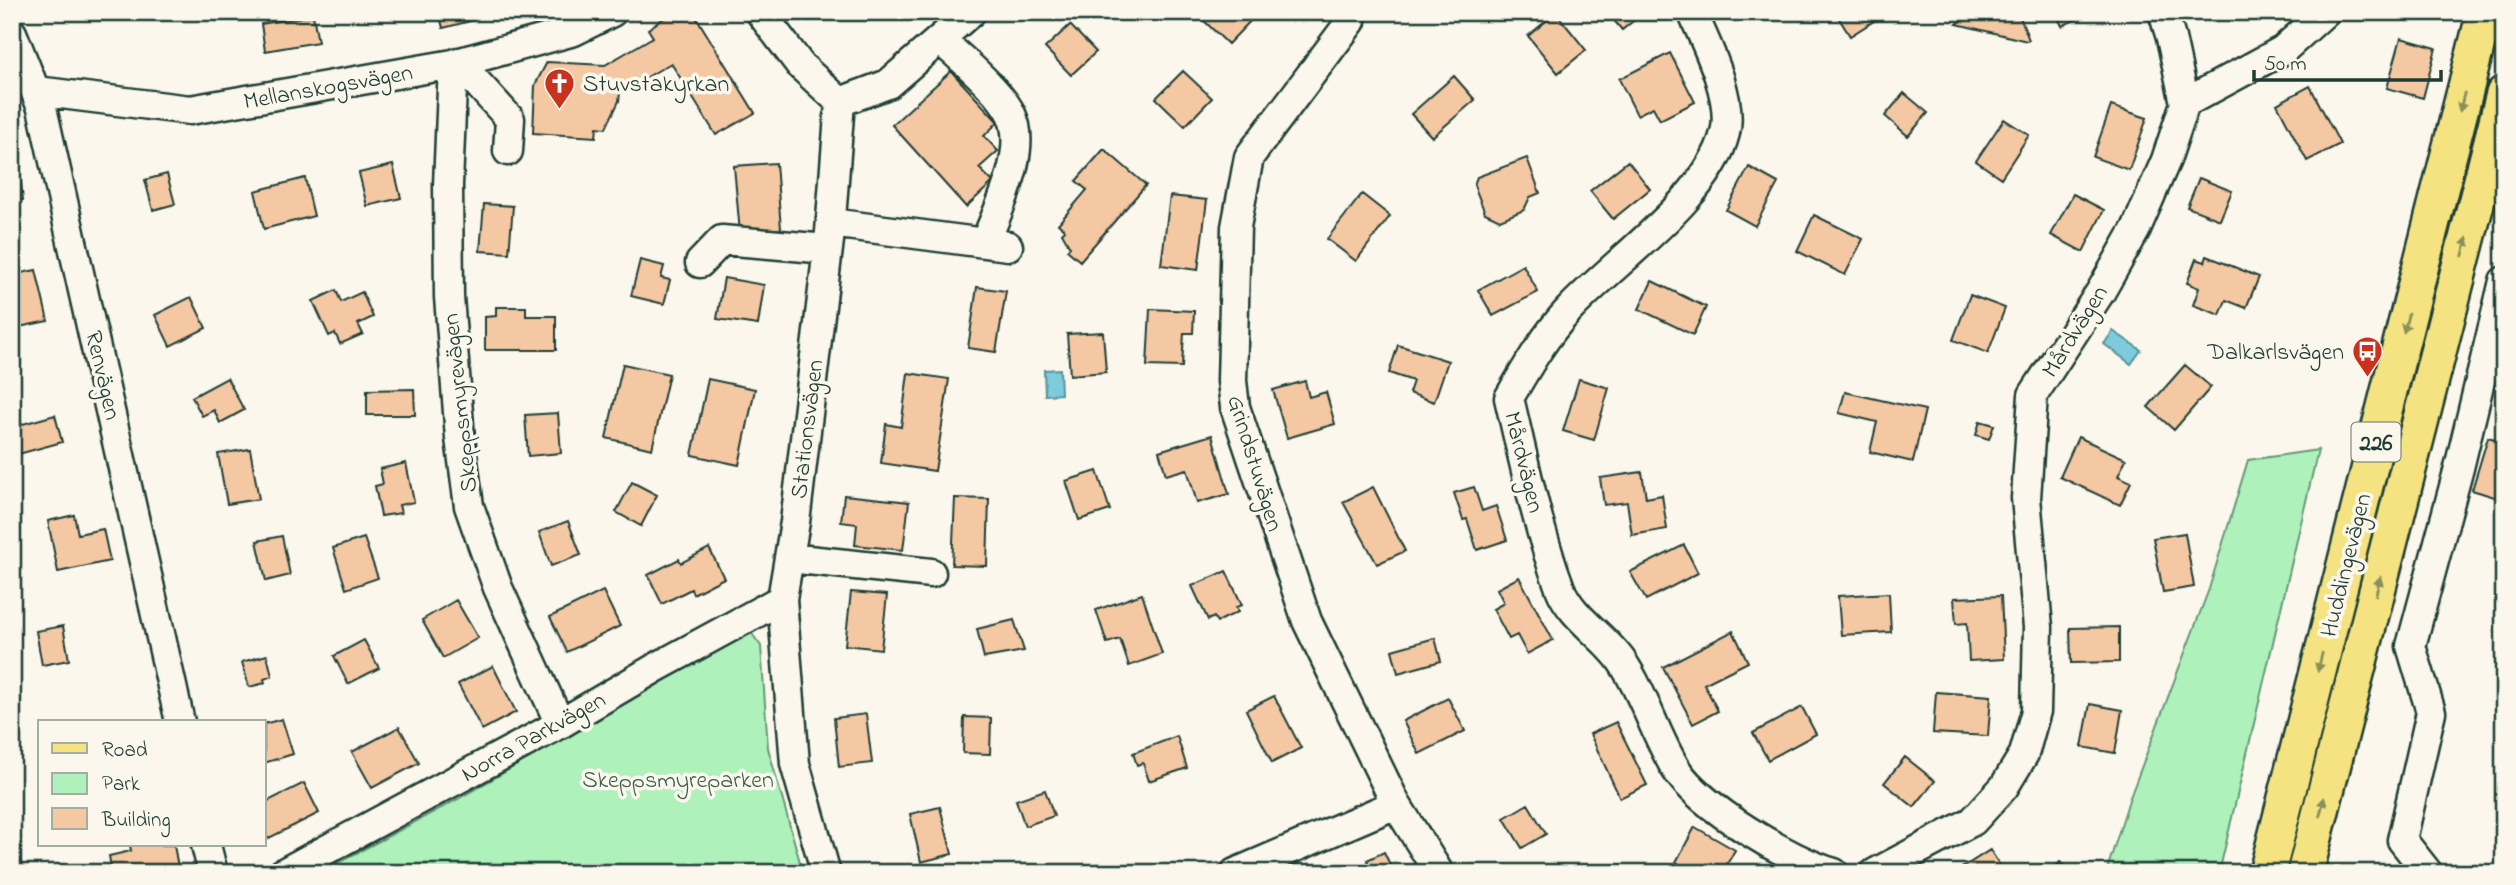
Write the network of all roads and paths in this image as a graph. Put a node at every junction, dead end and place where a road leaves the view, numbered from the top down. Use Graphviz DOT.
graph roads {
  1 [pos="612,12"];
  2 [pos="760,12"];
  3 [pos="1692,12"];
  4 [pos="2163,12"];
  5 [pos="2325,12"];
  6 [pos="2484,12"];
  7 [pos="1352,15"];
  8 [pos="954,23"];
  9 [pos="12,33"];
  10 [pos="455,63"];
  11 [pos="37,90"];
  12 [pos="2504,94"];
  13 [pos="840,102"];
  14 [pos="2185,103"];
  15 [pos="508,151"];
  16 [pos="830,236"];
  17 [pos="700,263"];
  18 [pos="2504,281"];
  19 [pos="789,558"];
  20 [pos="931,573"];
  21 [pos="782,599"];
  22 [pos="180,720"];
  23 [pos="560,724"];
  24 [pos="1396,804"];
  25 [pos="206,846"];
  26 [pos="212,873"];
  27 [pos="283,873"];
  28 [pos="826,873"];
  29 [pos="1235,873"];
  30 [pos="1439,873"];
  31 [pos="1834,873"];
  32 [pos="1875,873"];
  33 [pos="2267,873"];
  34 [pos="2305,873"];
  35 [pos="2428,873"];
  1 -- 10 [label="street, Mellanskogsvägen"];
  2 -- 13 [label="street"];
  3 -- 31 [label="street, Mårdvägen"];
  4 -- 14 [label="street"];
  5 -- 14 [label="street"];
  6 -- 33 [label="main road, Huddingevägen / 226, one-way"];
  7 -- 24 [label="street, Grindstuvägen"];
  8 -- 13 [label="street"];
  8 -- 16 [label="street"];
  9 -- 11 [label="street, Renvägen"];
  10 -- 11 [label="street, Mellanskogsvägen"];
  10 -- 15 [label="street"];
  10 -- 23 [label="street, Skeppsmyrevägen"];
  11 -- 22 [label="street, Renvägen"];
  34 -- 12 [label="main road, Huddingevägen / 226, one-way"];
  13 -- 16 [label="street, Stationsvägen"];
  14 -- 32 [label="street, Mårdvägen"];
  16 -- 17 [label="street"];
  16 -- 19 [label="street, Stationsvägen"];
  18 -- 35 [label="street"];
  19 -- 20 [label="street"];
  19 -- 21 [label="street, Stationsvägen"];
  21 -- 23 [label="street, Norra Parkvägen"];
  21 -- 28 [label="street, Stationsvägen"];
  23 -- 27 [label="street, Norra Parkvägen"];
  24 -- 29 [label="street"];
  24 -- 30 [label="street, Grindstuvägen"];
  25 -- 26 [label="street"];
}
